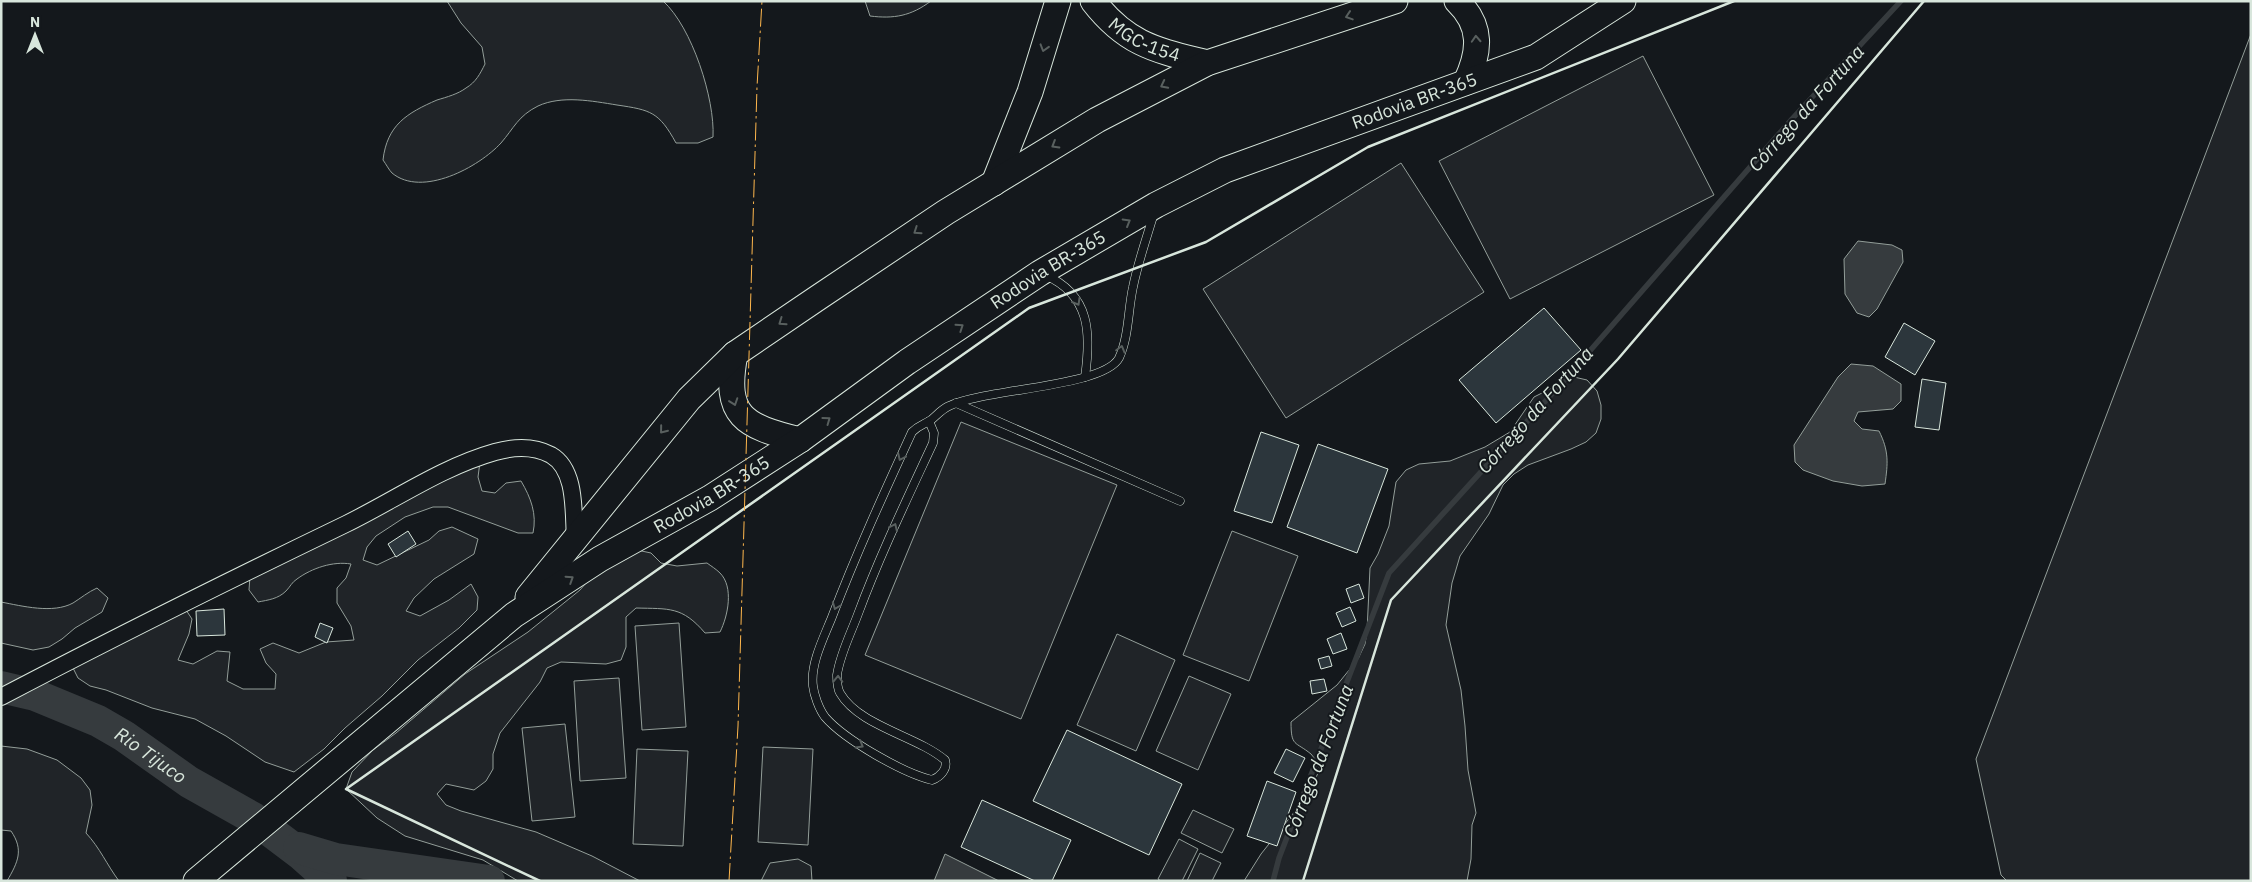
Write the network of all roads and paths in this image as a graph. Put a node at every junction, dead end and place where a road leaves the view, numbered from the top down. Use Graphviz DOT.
graph roads {
  1 [pos="1058,1"];
  2 [pos="1093,1"];
  3 [pos="1395,1"];
  4 [pos="1458,1"];
  5 [pos="1623,1"];
  6 [pos="1207,63"];
  7 [pos="1466,82"];
  8 [pos="994,183"];
  9 [pos="1156,205"];
  10 [pos="1040,273"];
  11 [pos="735,354"];
  12 [pos="1085,377"];
  13 [pos="956,403"];
  14 [pos="930,421"];
  15 [pos="800,440"];
  16 [pos="1180,501"];
  17 [pos="575,539"];
  18 [pos="514,615"];
  19 [pos="1,697"];
  20 [pos="196,881"];
  1 -- 8 [label="main road, one-way"];
  2 -- 6 [label="main road, MGC-154"];
  3 -- 6 [label="main road, Rodovia BR-365, one-way"];
  7 -- 4 [label="main road, one-way"];
  5 -- 7 [label="main road, Rodovia BR-365"];
  6 -- 8 [label="main road, Rodovia BR-365, one-way"];
  7 -- 9 [label="main road, Rodovia BR-365"];
  8 -- 11 [label="main road, Rodovia BR-365, one-way"];
  10 -- 9 [label="main road, Rodovia BR-365, one-way"];
  12 -- 9 [label="lane, one-way"];
  10 -- 12 [label="lane, one-way"];
  15 -- 10 [label="main road, Rodovia BR-365, one-way"];
  11 -- 15 [label="main road, one-way"];
  11 -- 17 [label="main road, Rodovia BR-365, one-way"];
  12 -- 13 [label="lane"];
  13 -- 14 [label="lane"];
  13 -- 16 [label="lane"];
  14 -- 14 [label="lane, one-way"];
  18 -- 15 [label="main road, Rodovia BR-365, one-way"];
  17 -- 18 [label="main road, Rodovia BR-365"];
  17 -- 19 [label="street"];
  18 -- 20 [label="main road, Rodovia BR-365"];
}
